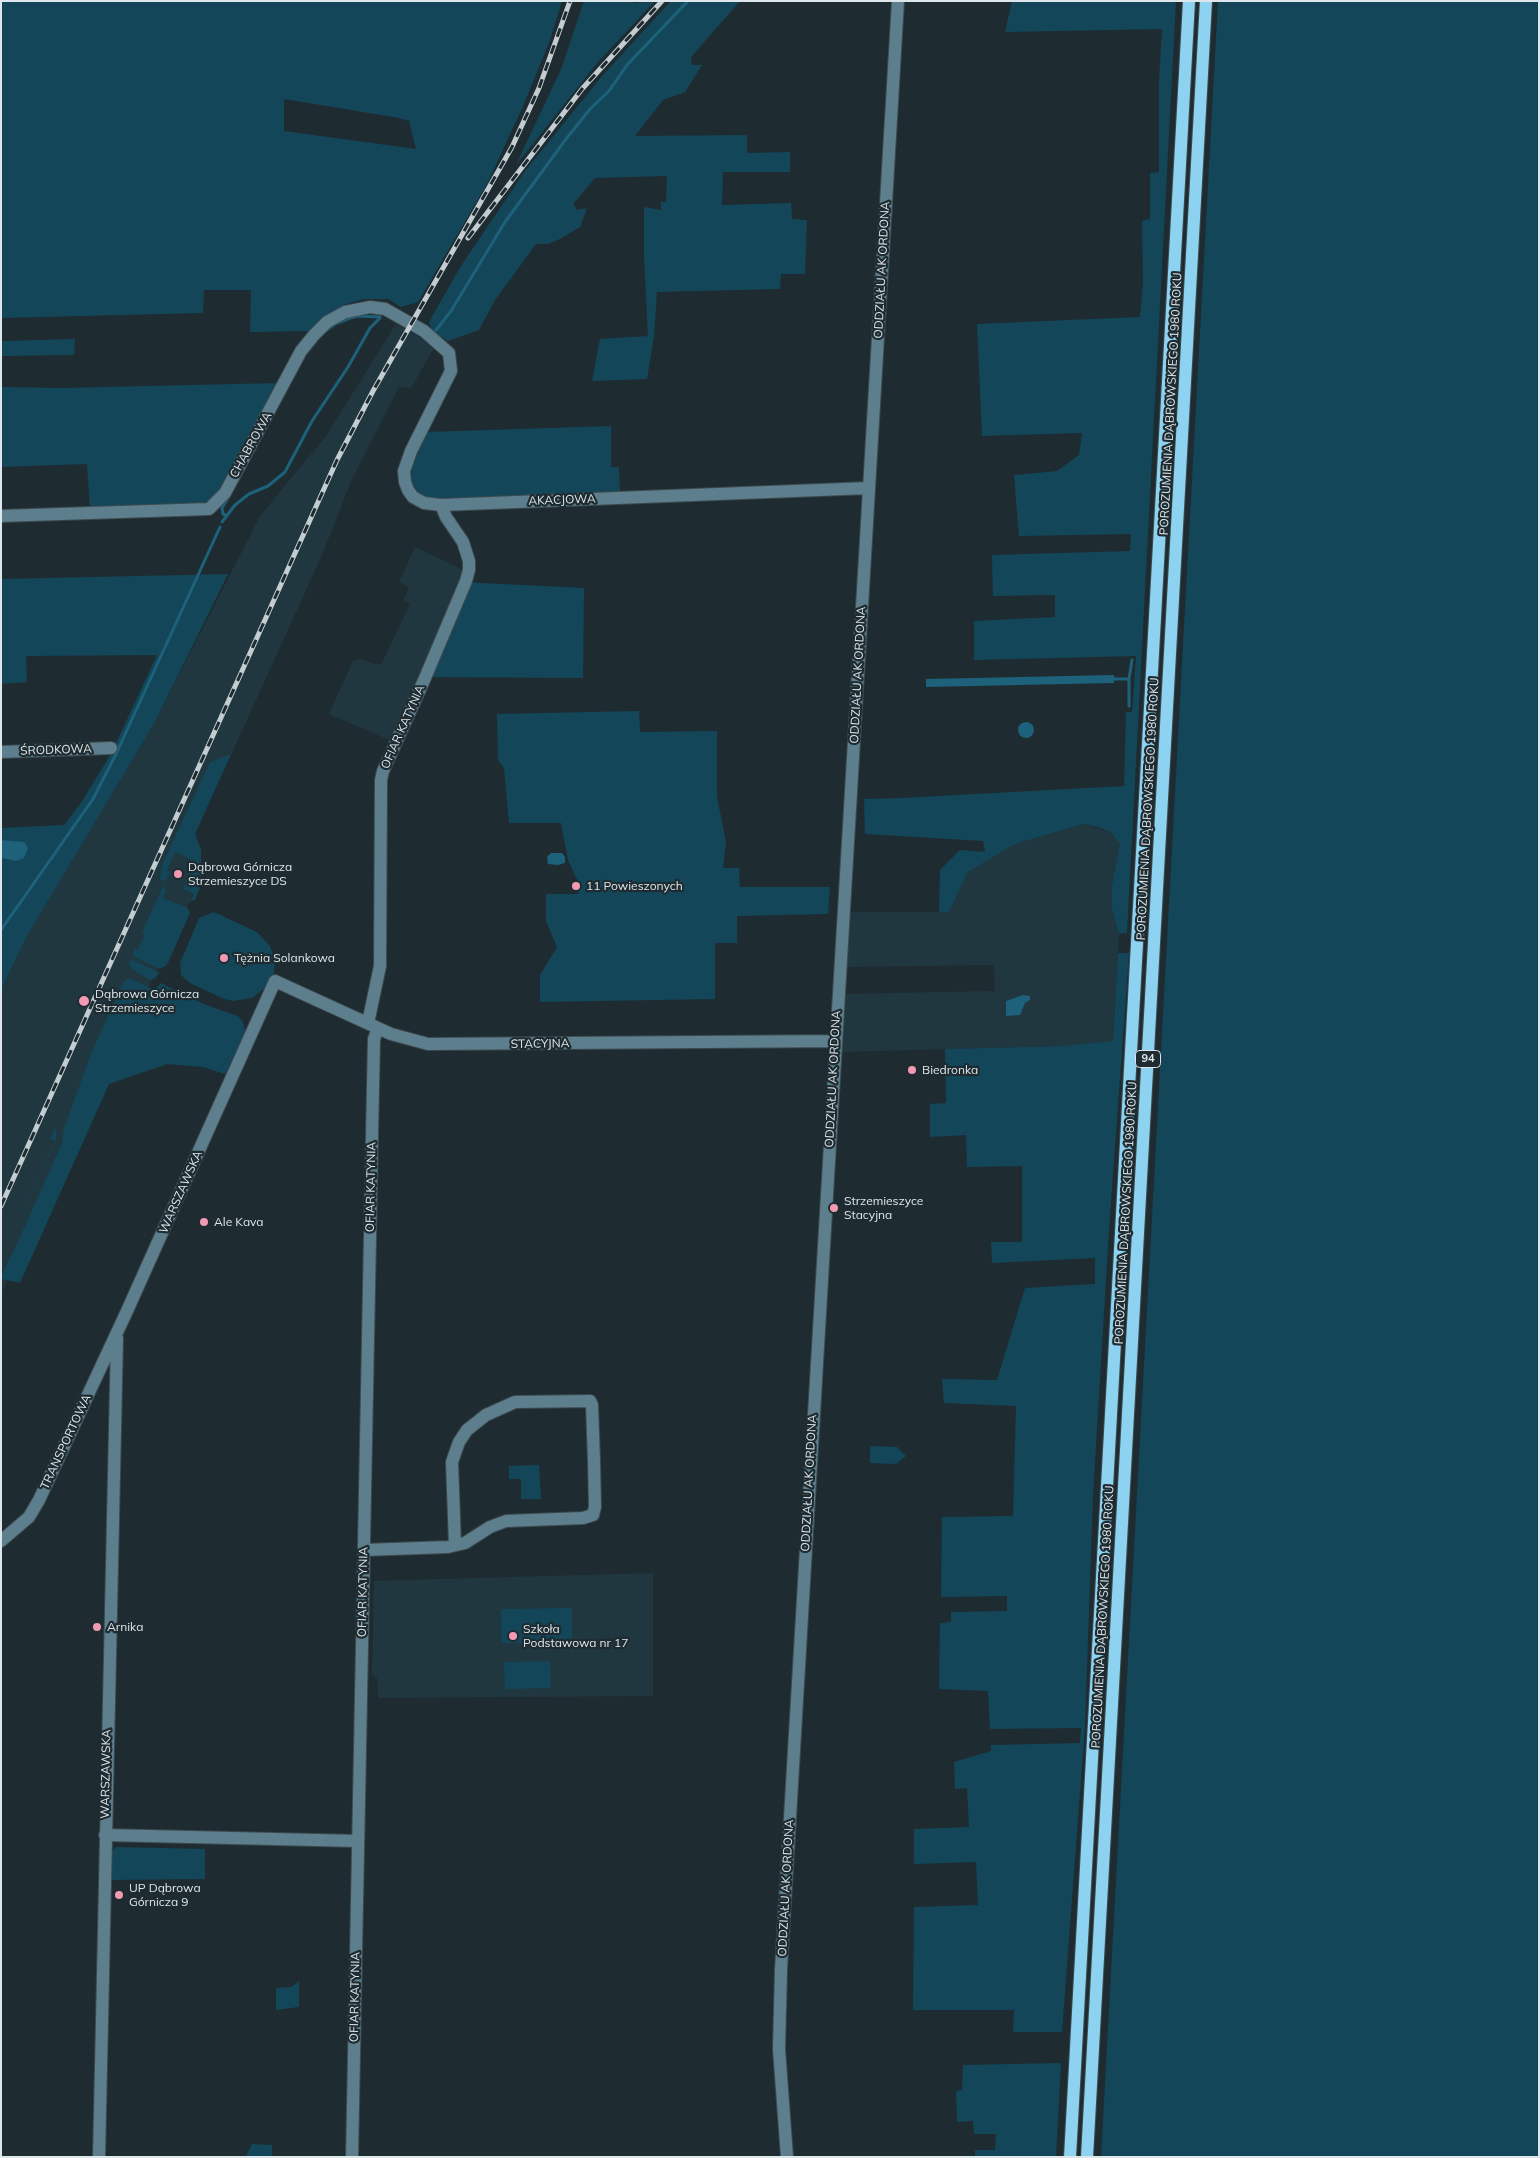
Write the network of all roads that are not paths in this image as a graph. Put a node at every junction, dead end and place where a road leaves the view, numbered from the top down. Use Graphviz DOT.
graph roads {
  1 [pos="898,1"];
  2 [pos="1189,1"];
  3 [pos="1206,1"];
  4 [pos="449,353"];
  5 [pos="869,488"];
  6 [pos="441,505"];
  7 [pos="1,516"];
  8 [pos="111,748"];
  9 [pos="1,752"];
  10 [pos="268,997"];
  11 [pos="373,1025"];
  12 [pos="836,1041"];
  13 [pos="117,1332"];
  14 [pos="91,1388"];
  15 [pos="116,1392"];
  16 [pos="1,1541"];
  17 [pos="455,1545"];
  18 [pos="364,1550"];
  19 [pos="104,1835"];
  20 [pos="358,1841"];
  21 [pos="99,2157"];
  22 [pos="352,2157"];
  23 [pos="787,2157"];
  24 [pos="1070,2157"];
  25 [pos="1087,2157"];
  1 -- 5 [label="street, ODDZIAŁU AK ORDONA"];
  2 -- 24 [label="main road, POROZUMIENIA DĄBROWSKIEGO 1980 ROKU / 94"];
  3 -- 25 [label="main road, POROZUMIENIA DĄBROWSKIEGO 1980 ROKU / 94"];
  4 -- 6 [label="street, AKACJOWA"];
  4 -- 7 [label="street, CHABROWA"];
  5 -- 6 [label="street, AKACJOWA"];
  5 -- 12 [label="street, ODDZIAŁU AK ORDONA"];
  6 -- 11 [label="street, OFIAR KATYNIA"];
  8 -- 9 [label="street, ŚRODKOWA"];
  10 -- 11 [label="street, STACYJNA"];
  10 -- 13 [label="street, WARSZAWSKA"];
  11 -- 12 [label="street, STACYJNA"];
  11 -- 18 [label="street, OFIAR KATYNIA"];
  12 -- 23 [label="street, ODDZIAŁU AK ORDONA"];
  13 -- 14 [label="street, TRANSPORTOWA"];
  13 -- 15 [label="street, WARSZAWSKA"];
  14 -- 15 [label="street"];
  14 -- 16 [label="street, TRANSPORTOWA"];
  15 -- 19 [label="street, WARSZAWSKA"];
  17 -- 17 [label="street"];
  17 -- 18 [label="street"];
  18 -- 20 [label="street, OFIAR KATYNIA"];
  19 -- 20 [label="street"];
  19 -- 21 [label="street, WARSZAWSKA"];
  20 -- 22 [label="street, OFIAR KATYNIA"];
}
